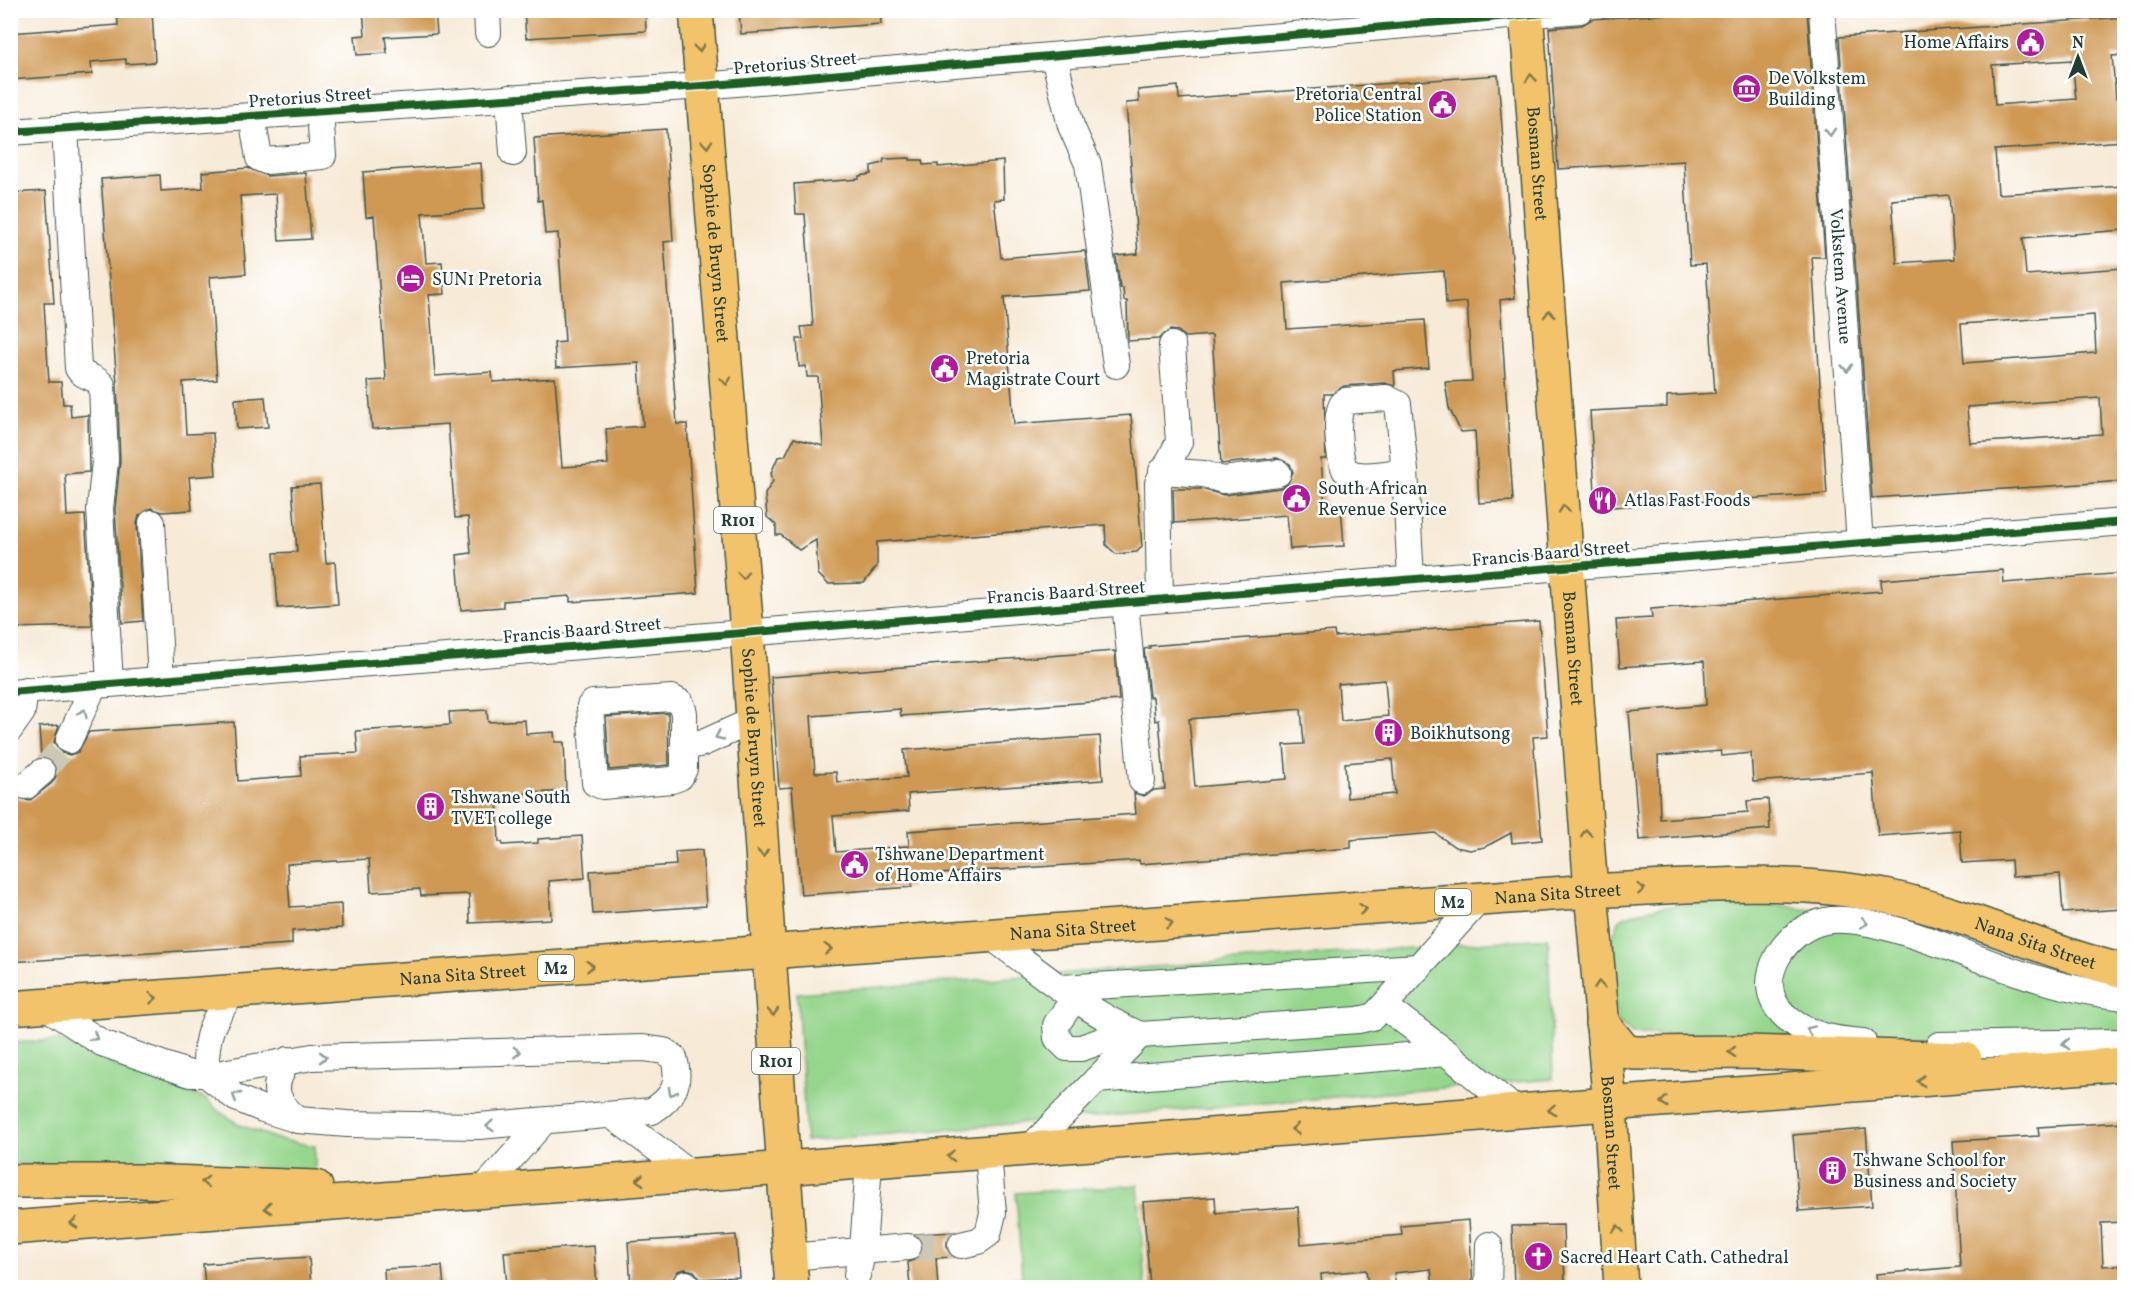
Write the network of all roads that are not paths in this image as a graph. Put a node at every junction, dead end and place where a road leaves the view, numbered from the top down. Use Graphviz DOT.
graph roads {
  1 [pos="696,10"];
  2 [pos="1580,10"];
  3 [pos="1822,10"];
  4 [pos="1527,13"];
  5 [pos="1054,57"];
  6 [pos="702,86"];
  7 [pos="509,98"];
  8 [pos="320,111"];
  9 [pos="252,116"];
  10 [pos="65,128"];
  11 [pos="10,132"];
  12 [pos="513,153"];
  13 [pos="1172,345"];
  14 [pos="1116,365"];
  15 [pos="1162,471"];
  16 [pos="1405,471"];
  17 [pos="1278,473"];
  18 [pos="2124,522"];
  19 [pos="152,523"];
  20 [pos="1860,543"];
  21 [pos="1568,567"];
  22 [pos="1411,579"];
  23 [pos="1160,599"];
  24 [pos="1125,602"];
  25 [pos="747,632"];
  26 [pos="161,680"];
  27 [pos="102,684"];
  28 [pos="18,691"];
  29 [pos="753,720"];
  30 [pos="10,729"];
  31 [pos="69,740"];
  32 [pos="683,748"];
  33 [pos="1142,781"];
  34 [pos="1591,891"];
  35 [pos="1479,900"];
  36 [pos="992,937"];
  37 [pos="769,953"];
  38 [pos="1419,967"];
  39 [pos="2124,971"];
  40 [pos="234,991"];
  41 [pos="1067,993"];
  42 [pos="2124,997"];
  43 [pos="45,1006"];
  44 [pos="1384,1006"];
  45 [pos="10,1008"];
  46 [pos="1602,1023"];
  47 [pos="1135,1033"];
  48 [pos="1447,1053"];
  49 [pos="2118,1057"];
  50 [pos="288,1060"];
  51 [pos="206,1074"];
  52 [pos="1096,1080"];
  53 [pos="1611,1106"];
  54 [pos="1519,1113"];
  55 [pos="611,1115"];
  56 [pos="298,1120"];
  57 [pos="544,1121"];
  58 [pos="1028,1150"];
  59 [pos="988,1153"];
  60 [pos="869,1162"];
  61 [pos="782,1169"];
  62 [pos="694,1176"];
  63 [pos="10,1181"];
  64 [pos="481,1192"];
  65 [pos="431,1195"];
  66 [pos="10,1228"];
  67 [pos="961,1245"];
  68 [pos="1489,1245"];
  69 [pos="908,1246"];
  70 [pos="863,1250"];
  71 [pos="790,1272"];
  72 [pos="857,1275"];
  73 [pos="1488,1287"];
  74 [pos="1621,1287"];
  1 -- 6 [label="main road, Sophie de Bruyn Street / R101, one-way"];
  2 -- 4 [label="street, Pretorius Street"];
  3 -- 20 [label="street, Volkstem Avenue, one-way"];
  4 -- 5 [label="street, Pretorius Street"];
  21 -- 4 [label="main road, Bosman Street, one-way"];
  5 -- 6 [label="street, Pretorius Street"];
  5 -- 14 [label="street"];
  6 -- 7 [label="street, Pretorius Street"];
  6 -- 25 [label="main road, Sophie de Bruyn Street / R101, one-way"];
  7 -- 8 [label="street, Pretorius Street"];
  7 -- 12 [label="street"];
  8 -- 9 [label="street, Pretorius Street"];
  8 -- 9 [label="street"];
  9 -- 10 [label="street, Pretorius Street"];
  10 -- 11 [label="street, Pretorius Street"];
  10 -- 27 [label="street"];
  13 -- 15 [label="street"];
  15 -- 17 [label="street"];
  15 -- 23 [label="street"];
  16 -- 22 [label="street"];
  18 -- 20 [label="street, Francis Baard Street"];
  19 -- 26 [label="street"];
  20 -- 21 [label="street, Francis Baard Street"];
  21 -- 22 [label="street, Francis Baard Street"];
  34 -- 21 [label="main road, Bosman Street, one-way"];
  22 -- 23 [label="street, Francis Baard Street"];
  23 -- 24 [label="street, Francis Baard Street"];
  24 -- 25 [label="street, Francis Baard Street"];
  24 -- 33 [label="street"];
  25 -- 26 [label="street, Francis Baard Street"];
  25 -- 29 [label="main road, Sophie de Bruyn Street / R101"];
  26 -- 27 [label="street, Francis Baard Street"];
  27 -- 28 [label="street, Francis Baard Street"];
  31 -- 27 [label="street, one-way"];
  28 -- 30 [label="street"];
  29 -- 32 [label="street, one-way"];
  29 -- 37 [label="main road, Sophie de Bruyn Street / R101, one-way"];
  32 -- 32 [label="street"];
  34 -- 35 [label="main road, Nana Sita Street / M2"];
  34 -- 39 [label="main road, Nana Sita Street / M2, one-way"];
  46 -- 34 [label="main road, Bosman Street, one-way"];
  36 -- 35 [label="main road, Nana Sita Street / M2, one-way"];
  35 -- 38 [label="street"];
  37 -- 36 [label="main road, Nana Sita Street / M2, one-way"];
  36 -- 41 [label="street"];
  40 -- 37 [label="main road, Nana Sita Street / M2, one-way"];
  37 -- 61 [label="main road, Sophie de Bruyn Street / R101, one-way"];
  38 -- 41 [label="street"];
  38 -- 44 [label="street"];
  43 -- 40 [label="main road, Nana Sita Street / M2, one-way"];
  40 -- 51 [label="street"];
  41 -- 47 [label="street"];
  41 -- 47 [label="street"];
  49 -- 42 [label="street, one-way"];
  43 -- 45 [label="main road, Nana Sita Street / M2"];
  43 -- 51 [label="street, one-way"];
  44 -- 47 [label="street"];
  44 -- 48 [label="street"];
  49 -- 46 [label="main road, one-way"];
  46 -- 53 [label="main road, Bosman Street"];
  47 -- 52 [label="street"];
  48 -- 52 [label="street"];
  48 -- 54 [label="street"];
  49 -- 53 [label="main road, one-way"];
  50 -- 51 [label="street"];
  50 -- 55 [label="street, one-way"];
  50 -- 56 [label="street"];
  56 -- 51 [label="street, one-way"];
  52 -- 58 [label="street"];
  53 -- 54 [label="main road, one-way"];
  74 -- 53 [label="main road, Bosman Street, one-way"];
  54 -- 58 [label="main road, one-way"];
  55 -- 57 [label="street"];
  55 -- 62 [label="street"];
  57 -- 56 [label="street, one-way"];
  57 -- 64 [label="street"];
  58 -- 59 [label="main road"];
  59 -- 60 [label="main road, one-way"];
  59 -- 67 [label="street"];
  60 -- 61 [label="main road"];
  60 -- 70 [label="street"];
  61 -- 62 [label="main road"];
  61 -- 71 [label="main road, Sophie de Bruyn Street / R101"];
  62 -- 64 [label="main road, one-way"];
  65 -- 63 [label="main road, one-way"];
  64 -- 65 [label="main road"];
  65 -- 66 [label="main road, one-way"];
  68 -- 73 [label="street"];
  69 -- 70 [label="street"];
  70 -- 71 [label="street"];
  70 -- 72 [label="street"];
}
